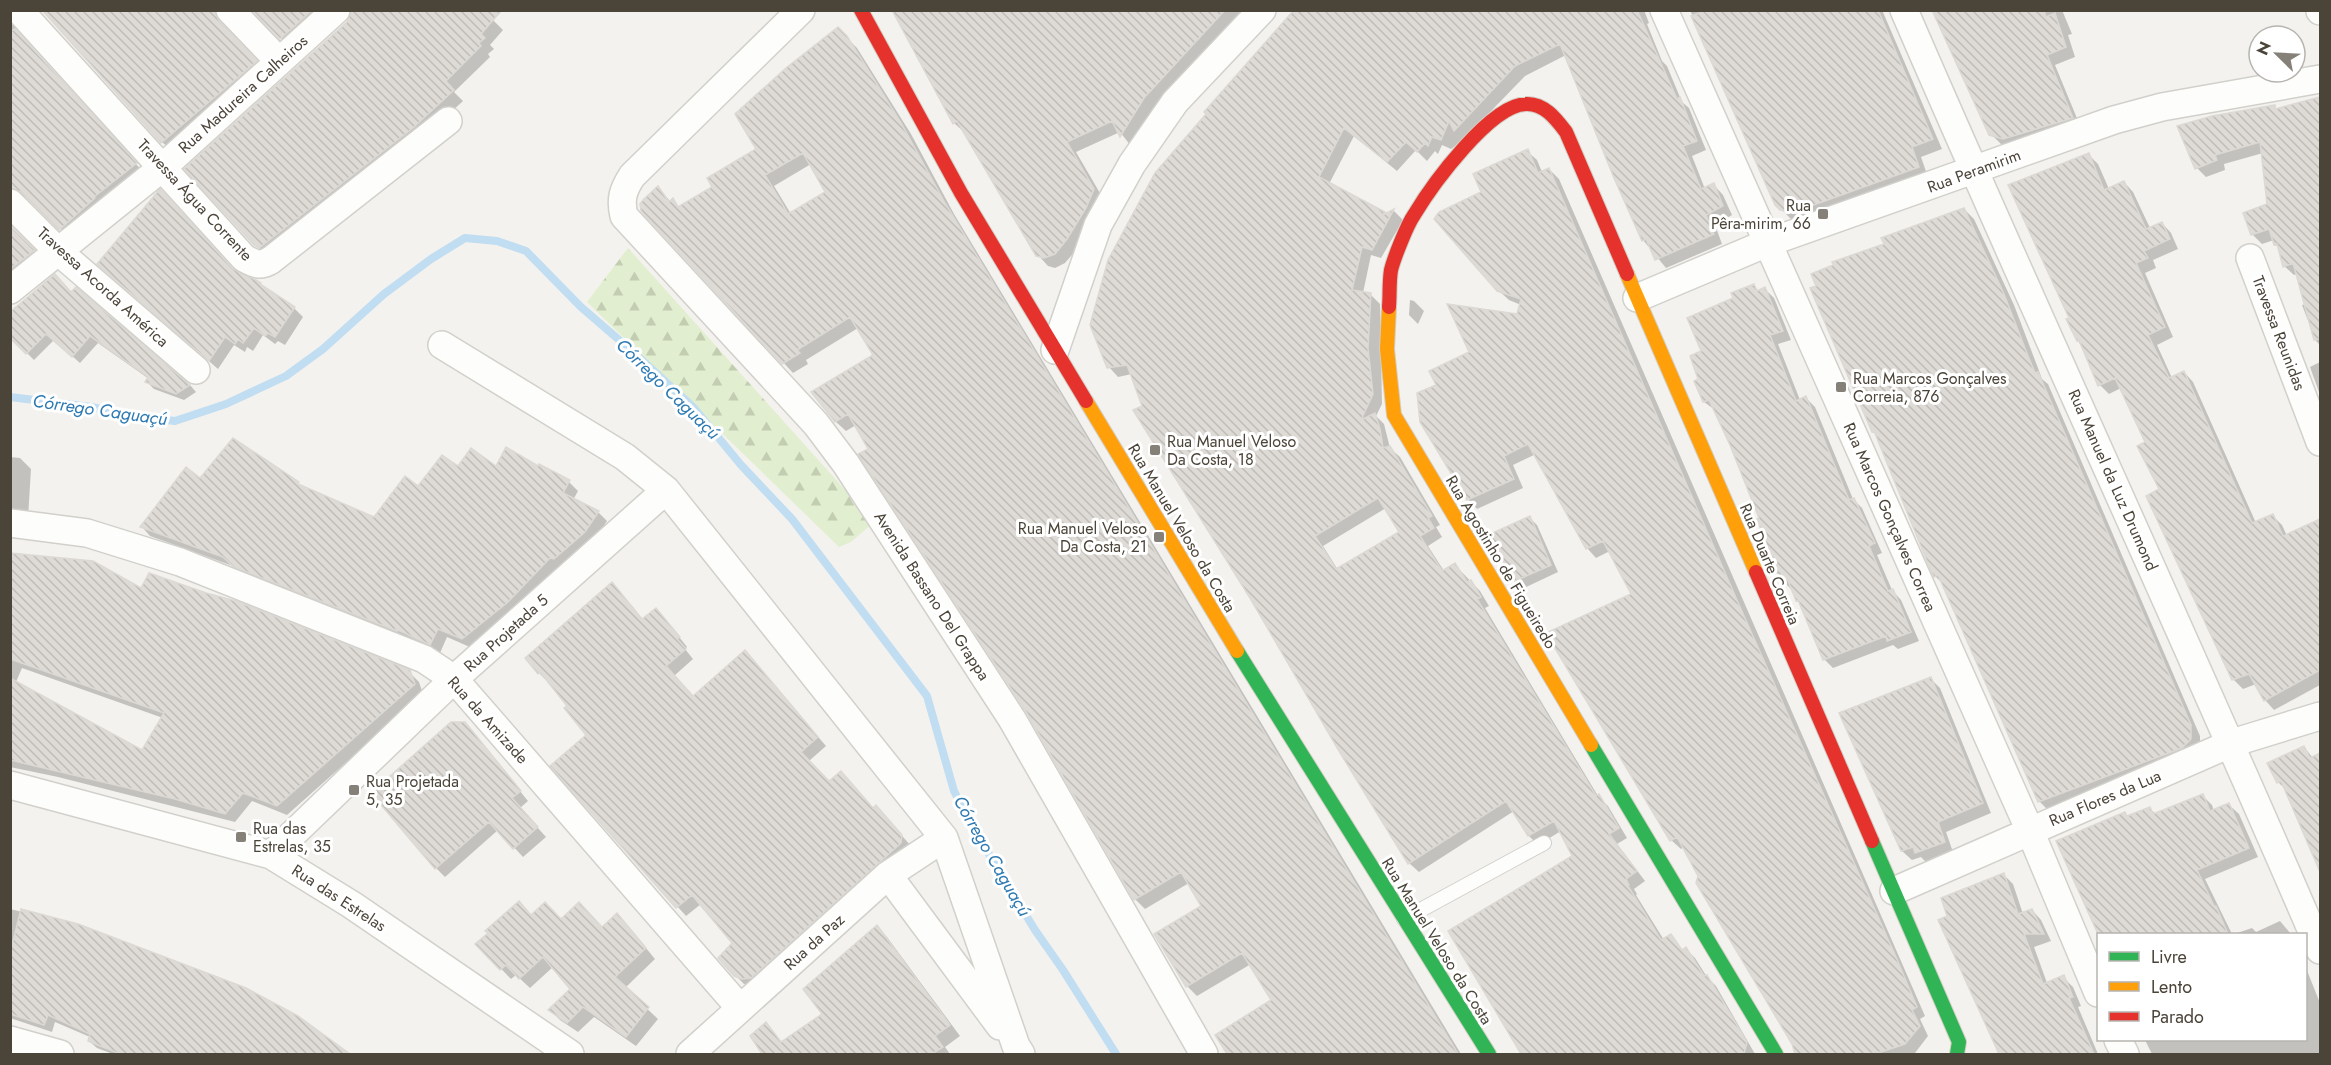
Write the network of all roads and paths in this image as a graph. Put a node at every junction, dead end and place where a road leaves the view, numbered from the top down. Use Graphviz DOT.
graph roads {
  1 [pos="19,10"];
  2 [pos="230,10"];
  3 [pos="336,10"];
  4 [pos="801,10"];
  5 [pos="861,10"];
  6 [pos="1262,10"];
  7 [pos="1664,10"];
  8 [pos="1904,10"];
  9 [pos="279,61"];
  10 [pos="2320,79"];
  11 [pos="1541,107"];
  12 [pos="448,120"];
  13 [pos="163,167"];
  14 [pos="1973,171"];
  15 [pos="10,203"];
  16 [pos="1767,243"];
  17 [pos="59,252"];
  18 [pos="2250,258"];
  19 [pos="10,290"];
  20 [pos="1637,298"];
  21 [pos="442,345"];
  22 [pos="1055,350"];
  23 [pos="196,370"];
  24 [pos="2313,400"];
  25 [pos="2320,442"];
  26 [pos="666,490"];
  27 [pos="10,523"];
  28 [pos="454,679"];
  29 [pos="2320,716"];
  30 [pos="2232,743"];
  31 [pos="10,785"];
  32 [pos="2030,831"];
  33 [pos="944,838"];
  34 [pos="1544,843"];
  35 [pos="272,855"];
  36 [pos="888,875"];
  37 [pos="1894,891"];
  38 [pos="1404,919"];
  39 [pos="2320,950"];
  40 [pos="2097,991"];
  41 [pos="740,1008"];
  42 [pos="10,1040"];
  43 [pos="1958,1048"];
  44 [pos="1018,1050"];
  45 [pos="60,1054"];
  46 [pos="570,1054"];
  47 [pos="690,1054"];
  48 [pos="1204,1054"];
  49 [pos="1488,1054"];
  50 [pos="1776,1054"];
  1 -- 13 [label="street, Travessa Água Corrente"];
  2 -- 9 [label="street"];
  3 -- 9 [label="street, Rua Madureira Calheiros"];
  4 -- 48 [label="street, Avenida Bassano Del Grappa"];
  5 -- 22 [label="street, Rua Manuel Veloso da Costa"];
  6 -- 22 [label="street"];
  7 -- 16 [label="street, Rua Marcos Gonçalves Correa"];
  8 -- 14 [label="street, Rua Manuel da Luz Drumond"];
  9 -- 13 [label="street, Rua Madureira Calheiros"];
  10 -- 14 [label="street, Rua Peramirim"];
  11 -- 20 [label="street, Rua Duarte Correia"];
  11 -- 50 [label="street, Rua Agostinho de Figueiredo"];
  12 -- 13 [label="street, Travessa Água Corrente"];
  13 -- 17 [label="street, Rua Madureira Calheiros"];
  14 -- 16 [label="street, Rua Peramirim"];
  14 -- 30 [label="street, Rua Manuel da Luz Drumond"];
  15 -- 17 [label="street, Travessa Acorda América"];
  16 -- 20 [label="street, Rua Peramirim"];
  16 -- 32 [label="street, Rua Marcos Gonçalves Correa"];
  17 -- 19 [label="street, Rua Madureira Calheiros"];
  17 -- 23 [label="street, Travessa Acorda América"];
  18 -- 24 [label="street, Travessa Reunidas"];
  20 -- 37 [label="street, Rua Duarte Correia"];
  21 -- 26 [label="street"];
  22 -- 38 [label="street, Rua Manuel Veloso da Costa"];
  24 -- 25 [label="street, Travessa Reunidas"];
  26 -- 28 [label="street, Rua Projetada 5"];
  26 -- 33 [label="street"];
  27 -- 28 [label="street, Rua da Amizade"];
  28 -- 35 [label="street, Rua Projetada 5"];
  28 -- 41 [label="street, Rua da Amizade"];
  29 -- 30 [label="street, Rua Flores da Lua"];
  30 -- 32 [label="street, Rua Flores da Lua"];
  30 -- 39 [label="street, Rua Manuel da Luz Drumond"];
  31 -- 35 [label="street, Rua das Estrelas"];
  32 -- 37 [label="street, Rua Flores da Lua"];
  32 -- 40 [label="street, Rua Marcos Gonçalves Correa"];
  33 -- 36 [label="street, Rua da Paz"];
  33 -- 44 [label="street"];
  34 -- 38 [label="lane"];
  35 -- 46 [label="street, Rua das Estrelas"];
  36 -- 41 [label="street, Rua da Paz"];
  36 -- 44 [label="street"];
  37 -- 43 [label="street, Rua Duarte Correia"];
  38 -- 49 [label="street, Rua Manuel Veloso da Costa"];
  41 -- 47 [label="street, Rua da Paz"];
  42 -- 45 [label="street"];
}
